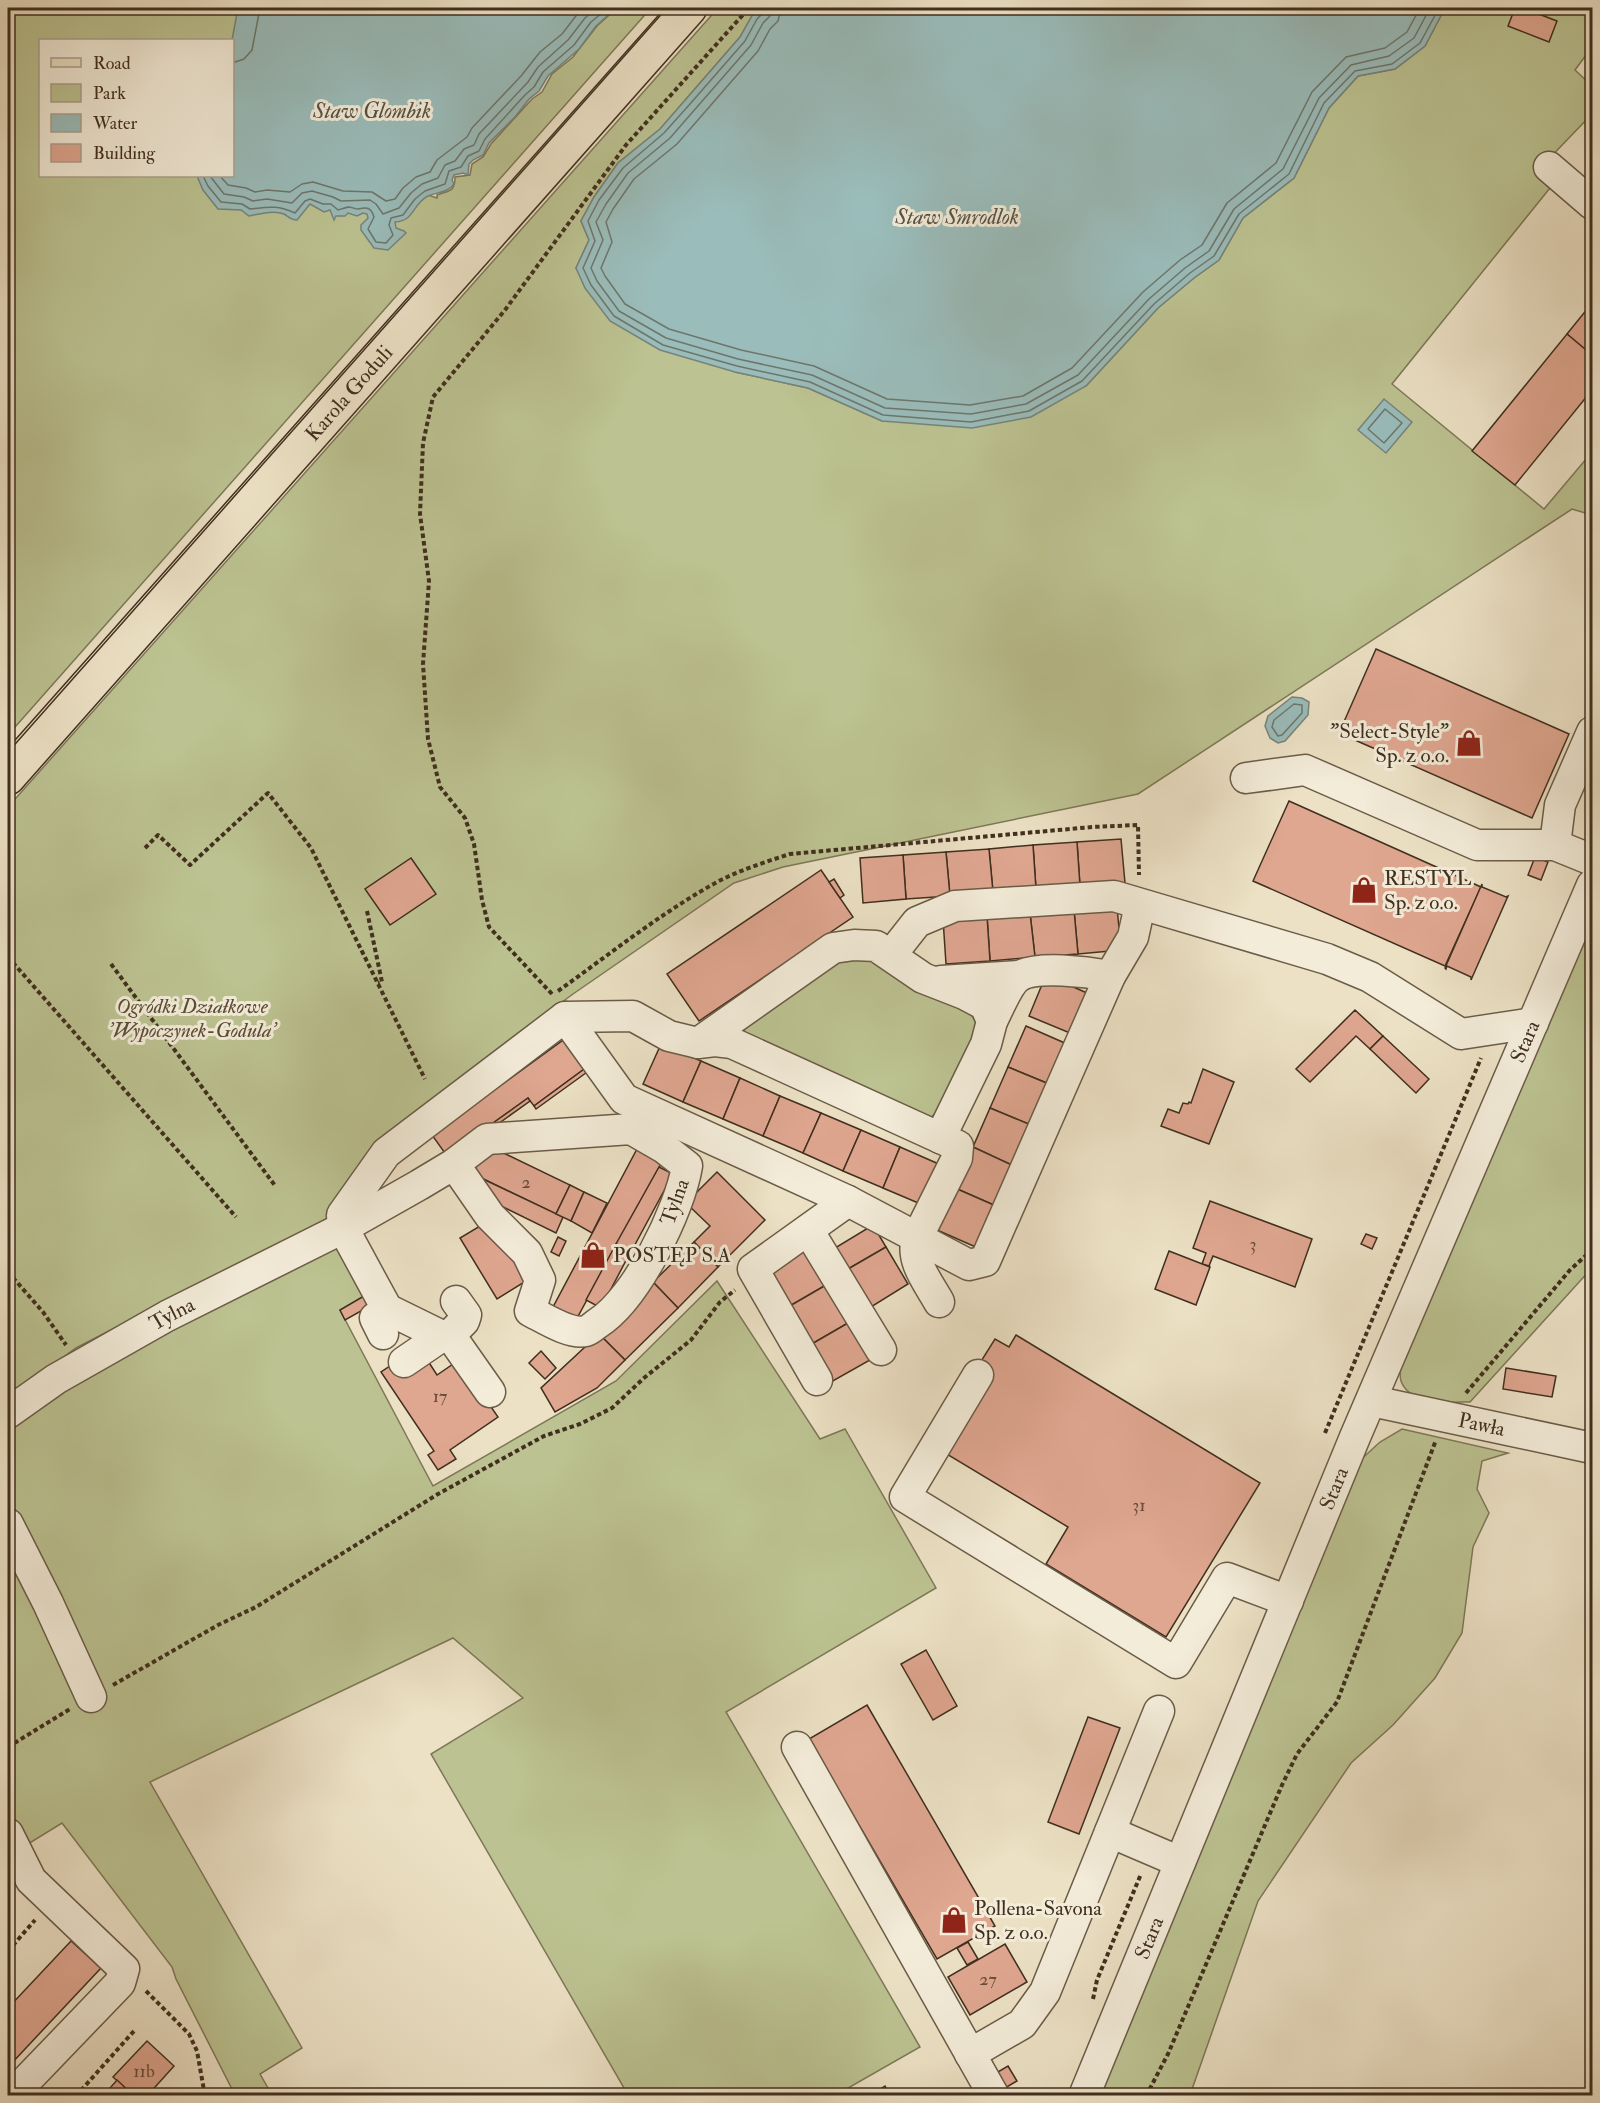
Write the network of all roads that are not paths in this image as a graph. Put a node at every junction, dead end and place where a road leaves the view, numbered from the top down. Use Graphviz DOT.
graph roads {
  1 [pos="690,8"];
  2 [pos="1550,167"];
  3 [pos="1593,204"];
  4 [pos="1593,732"];
  5 [pos="8,778"];
  6 [pos="1246,778"];
  7 [pos="1555,845"];
  8 [pos="1593,860"];
  9 [pos="1593,885"];
  10 [pos="1140,905"];
  11 [pos="891,955"];
  12 [pos="1019,976"];
  13 [pos="1110,976"];
  14 [pos="931,981"];
  15 [pos="559,1006"];
  16 [pos="992,1021"];
  17 [pos="1533,1023"];
  18 [pos="698,1044"];
  19 [pos="940,1138"];
  20 [pos="454,1164"];
  21 [pos="848,1201"];
  22 [pos="343,1228"];
  23 [pos="808,1230"];
  24 [pos="917,1238"];
  25 [pos="456,1301"];
  26 [pos="939,1302"];
  27 [pos="446,1336"];
  28 [pos="881,1350"];
  29 [pos="404,1362"];
  30 [pos="978,1375"];
  31 [pos="817,1380"];
  32 [pos="490,1392"];
  33 [pos="1372,1401"];
  34 [pos="8,1413"];
  35 [pos="1593,1449"];
  36 [pos="8,1524"];
  37 [pos="1288,1601"];
  38 [pos="91,1697"];
  39 [pos="1159,1711"];
  40 [pos="797,1747"];
  41 [pos="1110,1832"];
  42 [pos="8,1834"];
  43 [pos="1180,1862"];
  44 [pos="970,2054"];
  45 [pos="8,2092"];
  46 [pos="994,2096"];
  47 [pos="1084,2096"];
  1 -- 5 [label="main road, Karola Goduli"];
  2 -- 3 [label="street"];
  4 -- 7 [label="street"];
  6 -- 7 [label="street"];
  7 -- 8 [label="street"];
  9 -- 17 [label="street, Stara"];
  10 -- 11 [label="street"];
  10 -- 13 [label="street"];
  10 -- 17 [label="street"];
  11 -- 14 [label="street"];
  11 -- 18 [label="street"];
  12 -- 13 [label="street"];
  12 -- 14 [label="street"];
  12 -- 16 [label="street"];
  13 -- 24 [label="street"];
  14 -- 16 [label="street"];
  15 -- 18 [label="street"];
  15 -- 21 [label="street"];
  15 -- 22 [label="street"];
  16 -- 19 [label="street"];
  17 -- 33 [label="street, Stara"];
  18 -- 19 [label="street"];
  19 -- 24 [label="street"];
  20 -- 20 [label="street, Tylna"];
  20 -- 22 [label="street, Tylna"];
  21 -- 23 [label="street"];
  21 -- 24 [label="street"];
  22 -- 27 [label="street"];
  22 -- 34 [label="street, Tylna"];
  23 -- 28 [label="street"];
  23 -- 31 [label="street"];
  24 -- 26 [label="street"];
  25 -- 27 [label="street"];
  27 -- 29 [label="street"];
  27 -- 32 [label="street"];
  30 -- 37 [label="street"];
  33 -- 35 [label="street, Pawła"];
  33 -- 37 [label="street, Stara"];
  36 -- 38 [label="street"];
  37 -- 43 [label="street, Stara"];
  39 -- 41 [label="street"];
  40 -- 44 [label="street"];
  41 -- 43 [label="street"];
  41 -- 44 [label="street"];
  42 -- 45 [label="street"];
  43 -- 47 [label="street, Stara"];
  44 -- 46 [label="street"];
}
